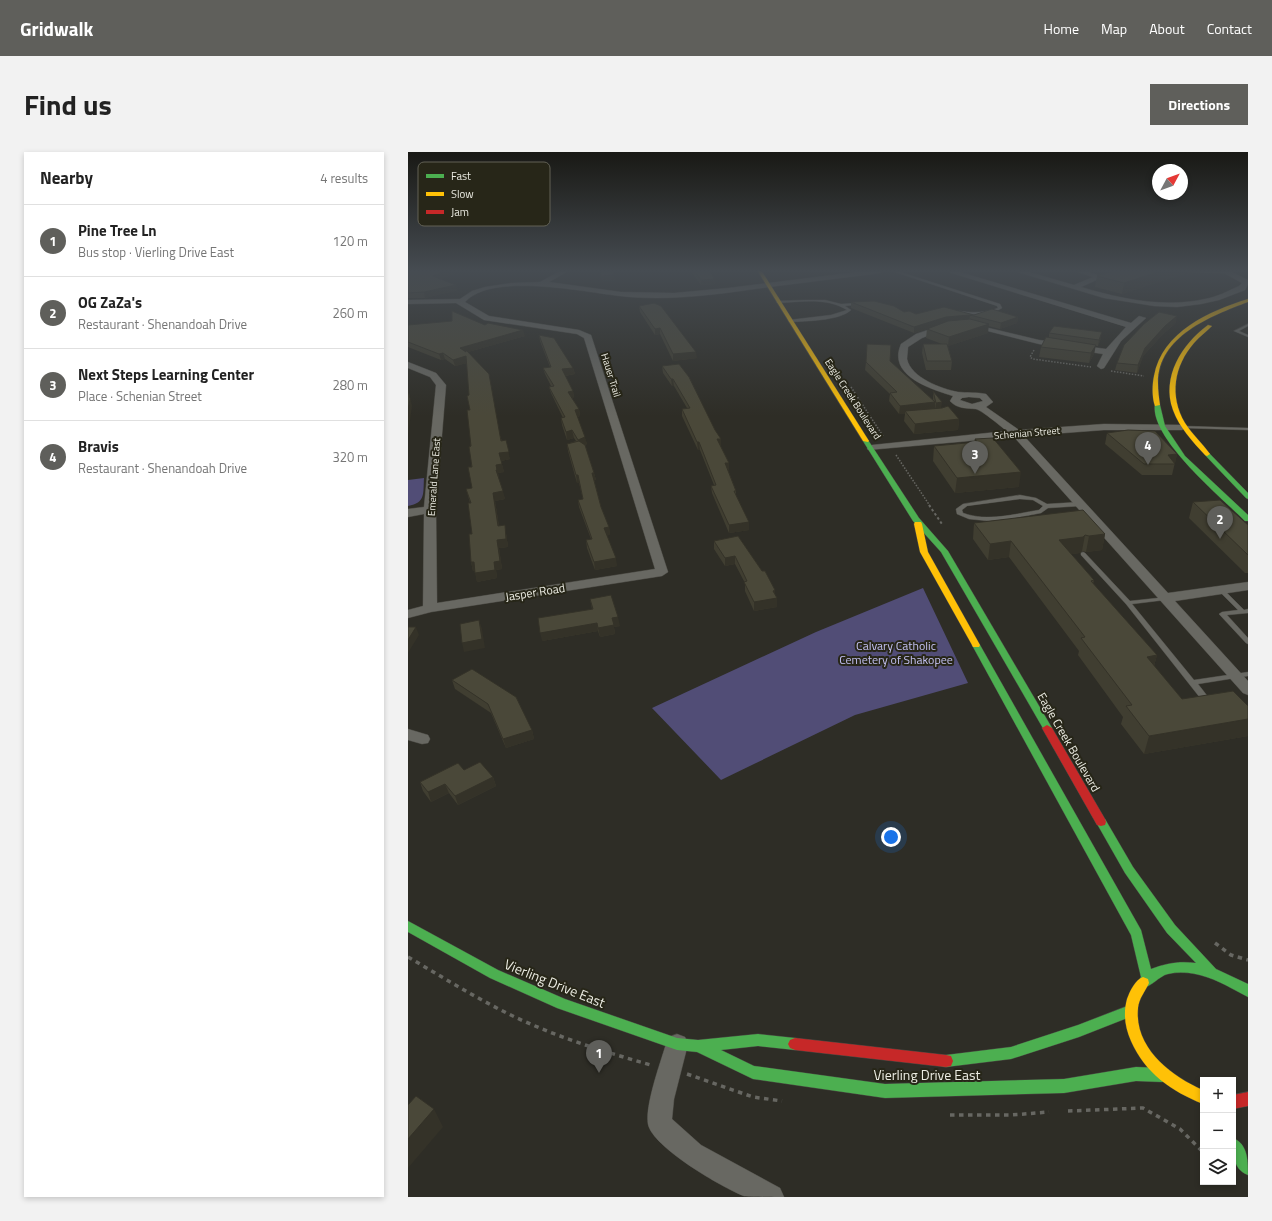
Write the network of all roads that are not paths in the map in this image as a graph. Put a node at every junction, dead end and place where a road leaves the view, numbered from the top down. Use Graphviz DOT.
graph roads {
  1 [pos="492,319"];
  2 [pos="807,319"];
  3 [pos="1108,319"];
  4 [pos="1141,319"];
  5 [pos="1203,319"];
  6 [pos="1222,319"];
  7 [pos="790,321"];
  8 [pos="1132,326"];
  9 [pos="1247,326"];
  10 [pos="1248,336"];
  11 [pos="1107,352"];
  12 [pos="408,365"];
  13 [pos="1102,368"];
  14 [pos="959,395"];
  15 [pos="962,405"];
  16 [pos="979,406"];
  17 [pos="950,411"];
  18 [pos="1162,426"];
  19 [pos="1182,427"];
  20 [pos="1248,429"];
  21 [pos="1017,434"];
  22 [pos="872,448"];
  23 [pos="1248,497"];
  24 [pos="1080,504"];
  25 [pos="1046,506"];
  26 [pos="430,510"];
  27 [pos="408,513"];
  28 [pos="916,519"];
  29 [pos="1248,519"];
  30 [pos="1083,554"];
  31 [pos="662,572"];
  32 [pos="1248,586"];
  33 [pos="1221,590"];
  34 [pos="1165,598"];
  35 [pos="1128,603"];
  36 [pos="430,608"];
  37 [pos="1245,611"];
  38 [pos="408,614"];
  39 [pos="1248,642"];
  40 [pos="1242,676"];
  41 [pos="1192,683"];
  42 [pos="1248,690"];
  43 [pos="1208,702"];
  44 [pos="408,926"];
  45 [pos="1210,970"];
  46 [pos="1147,978"];
  47 [pos="1248,990"];
  48 [pos="1130,1011"];
  49 [pos="688,1045"];
  50 [pos="1162,1075"];
  51 [pos="1185,1090"];
  52 [pos="1200,1096"];
  53 [pos="1248,1099"];
  54 [pos="1236,1101"];
  55 [pos="1199,1106"];
  56 [pos="1235,1149"];
  57 [pos="1248,1168"];
  58 [pos="771,1197"];
  1 -- 31 [label="street, Hauer Trail"];
  2 -- 7 [label="lane"];
  3 -- 8 [label="street"];
  4 -- 8 [label="street"];
  5 -- 18 [label="street"];
  6 -- 19 [label="street"];
  7 -- 22 [label="street, Eagle Creek Boulevard"];
  8 -- 11 [label="street"];
  9 -- 10 [label="lane"];
  11 -- 13 [label="street"];
  11 -- 14 [label="street"];
  12 -- 26 [label="street, Emerald Lane East"];
  14 -- 15 [label="street"];
  14 -- 16 [label="street"];
  15 -- 16 [label="street"];
  15 -- 17 [label="street"];
  16 -- 21 [label="street"];
  18 -- 19 [label="street, Schenian Street"];
  18 -- 21 [label="street, Schenian Street"];
  18 -- 29 [label="street"];
  19 -- 20 [label="lane"];
  19 -- 23 [label="street"];
  21 -- 22 [label="street, Schenian Street"];
  21 -- 24 [label="street"];
  22 -- 28 [label="street, Eagle Creek Boulevard"];
  24 -- 25 [label="lane"];
  24 -- 34 [label="street"];
  25 -- 25 [label="lane"];
  26 -- 27 [label="street"];
  26 -- 36 [label="street, Emerald Lane East"];
  28 -- 45 [label="street, Eagle Creek Boulevard"];
  28 -- 46 [label="street, Eagle Creek Boulevard"];
  30 -- 35 [label="lane"];
  31 -- 36 [label="street, Jasper Road"];
  32 -- 33 [label="street"];
  33 -- 34 [label="street"];
  33 -- 37 [label="lane"];
  34 -- 35 [label="lane"];
  34 -- 40 [label="street"];
  35 -- 41 [label="lane"];
  36 -- 38 [label="street, Jasper Road"];
  37 -- 39 [label="lane"];
  40 -- 41 [label="lane"];
  40 -- 42 [label="street"];
  41 -- 43 [label="lane"];
  44 -- 49 [label="street, Vierling Drive East"];
  45 -- 46 [label="street"];
  45 -- 47 [label="street"];
  46 -- 48 [label="street"];
  48 -- 49 [label="street, Vierling Drive East"];
  48 -- 50 [label="street"];
  49 -- 50 [label="street, Vierling Drive East"];
  49 -- 58 [label="street"];
  50 -- 51 [label="street"];
  51 -- 52 [label="street"];
  51 -- 55 [label="street"];
  53 -- 54 [label="street"];
  56 -- 57 [label="street"];
}
